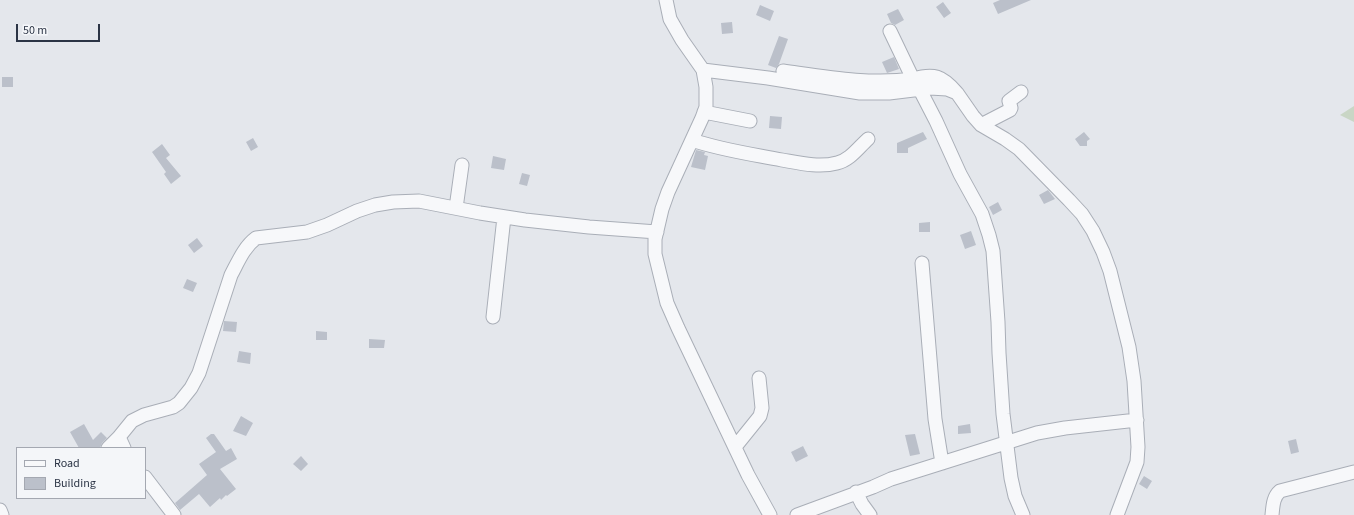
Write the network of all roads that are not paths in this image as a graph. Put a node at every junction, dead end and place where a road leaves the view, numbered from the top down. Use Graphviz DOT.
graph roads {
  1 [pos="666,0"];
  2 [pos="890,31"];
  3 [pos="703,70"];
  4 [pos="783,71"];
  5 [pos="917,84"];
  6 [pos="1021,92"];
  7 [pos="704,112"];
  8 [pos="750,121"];
  9 [pos="981,125"];
  10 [pos="868,139"];
  11 [pos="692,140"];
  12 [pos="462,165"];
  13 [pos="456,208"];
  14 [pos="504,217"];
  15 [pos="657,232"];
  16 [pos="922,263"];
  17 [pos="493,317"];
  18 [pos="759,378"];
  19 [pos="1137,420"];
  20 [pos="122,442"];
  21 [pos="1008,443"];
  22 [pos="110,447"];
  23 [pos="735,447"];
  24 [pos="942,463"];
  25 [pos="1354,472"];
  26 [pos="146,478"];
  27 [pos="856,492"];
  28 [pos="0,510"];
  29 [pos="2,515"];
  30 [pos="174,515"];
  31 [pos="770,515"];
  32 [pos="797,515"];
  33 [pos="870,515"];
  34 [pos="1023,515"];
  35 [pos="1117,515"];
  36 [pos="1272,515"];
  1 -- 3 [label="street"];
  2 -- 5 [label="street"];
  3 -- 5 [label="street"];
  3 -- 7 [label="street"];
  4 -- 5 [label="street"];
  5 -- 9 [label="street"];
  5 -- 21 [label="street"];
  6 -- 9 [label="street"];
  7 -- 8 [label="street"];
  7 -- 11 [label="street"];
  9 -- 19 [label="street"];
  10 -- 11 [label="street"];
  11 -- 15 [label="street"];
  12 -- 13 [label="street"];
  13 -- 14 [label="street"];
  13 -- 20 [label="street"];
  14 -- 15 [label="street"];
  14 -- 17 [label="street"];
  15 -- 23 [label="street"];
  16 -- 24 [label="street"];
  18 -- 23 [label="street"];
  19 -- 21 [label="street"];
  19 -- 35 [label="street"];
  20 -- 22 [label="street"];
  21 -- 24 [label="street"];
  21 -- 34 [label="street"];
  23 -- 31 [label="street"];
  24 -- 27 [label="street"];
  25 -- 36 [label="street"];
  26 -- 30 [label="street"];
  27 -- 32 [label="street"];
  27 -- 33 [label="street"];
  28 -- 29 [label="street"];
}
